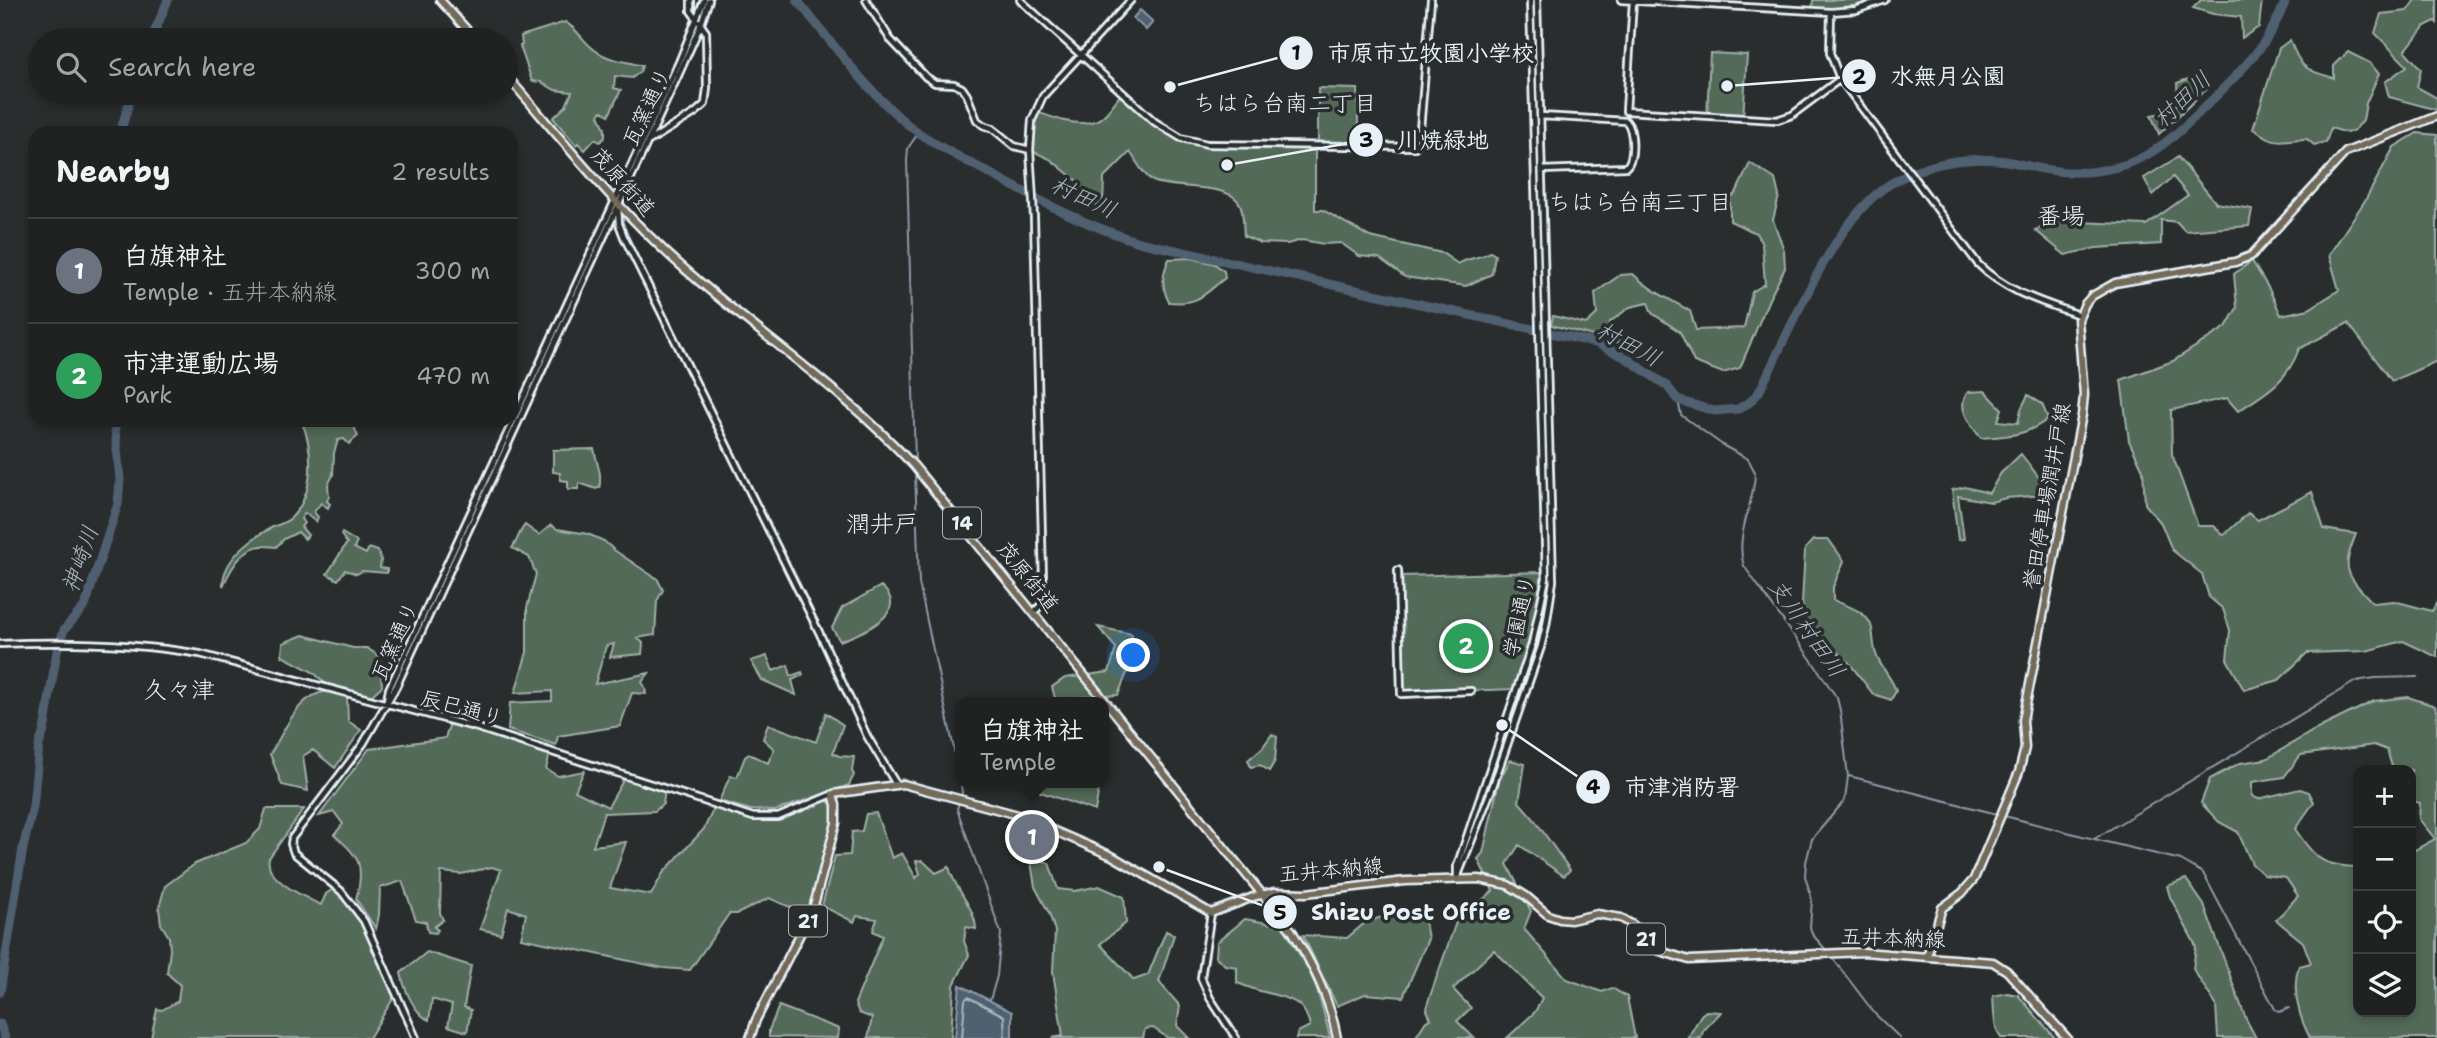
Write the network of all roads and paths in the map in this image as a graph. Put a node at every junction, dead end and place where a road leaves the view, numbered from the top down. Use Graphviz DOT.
graph roads {
  1 [pos="440,0"];
  2 [pos="691,0"];
  3 [pos="706,0"];
  4 [pos="866,0"];
  5 [pos="1020,0"];
  6 [pos="1131,0"];
  7 [pos="1432,0"];
  8 [pos="1530,0"];
  9 [pos="1537,0"];
  10 [pos="1621,0"];
  11 [pos="1885,0"];
  12 [pos="1633,1"];
  13 [pos="1831,12"];
  14 [pos="699,22"];
  15 [pos="465,28"];
  16 [pos="1082,56"];
  17 [pos="1840,79"];
  18 [pos="518,89"];
  19 [pos="1541,116"];
  20 [pos="2437,116"];
  21 [pos="648,141"];
  22 [pos="1030,150"];
  23 [pos="1535,170"];
  24 [pos="1542,170"];
  25 [pos="616,202"];
  26 [pos="2079,315"];
  27 [pos="518,412"];
  28 [pos="511,427"];
  29 [pos="1398,570"];
  30 [pos="1034,612"];
  31 [pos="0,645"];
  32 [pos="1471,691"];
  33 [pos="1102,697"];
  34 [pos="386,705"];
  35 [pos="1109,705"];
  36 [pos="1511,705"];
  37 [pos="1520,708"];
  38 [pos="896,784"];
  39 [pos="832,794"];
  40 [pos="1457,878"];
  41 [pos="1262,895"];
  42 [pos="1211,913"];
  43 [pos="1927,956"];
  44 [pos="416,1038"];
  45 [pos="750,1038"];
  46 [pos="1236,1038"];
  47 [pos="1337,1038"];
  48 [pos="2067,1038"];
  1 -- 15 [label="main road"];
  2 -- 14 [label="street"];
  3 -- 14 [label="street, 瓦窯通り"];
  4 -- 22 [label="street"];
  5 -- 16 [label="street"];
  6 -- 16 [label="street"];
  7 -- 16 [label="street"];
  8 -- 23 [label="street"];
  9 -- 19 [label="street"];
  10 -- 12 [label="street"];
  11 -- 13 [label="street"];
  12 -- 13 [label="street"];
  12 -- 17 [label="street"];
  13 -- 17 [label="street"];
  14 -- 21 [label="street, 瓦窯通り"];
  14 -- 21 [label="street"];
  14 -- 25 [label="street, 瓦窯通り"];
  16 -- 22 [label="street"];
  17 -- 26 [label="street"];
  18 -- 25 [label="main road, 茂原街道 / 14"];
  19 -- 24 [label="street"];
  19 -- 24 [label="street"];
  20 -- 26 [label="main road"];
  21 -- 25 [label="street, 瓦窯通り"];
  22 -- 30 [label="street"];
  23 -- 24 [label="street"];
  23 -- 36 [label="street, 学園通り"];
  24 -- 37 [label="street"];
  25 -- 27 [label="street, 瓦窯通り"];
  25 -- 30 [label="main road, 茂原街道 / 14"];
  25 -- 38 [label="street"];
  26 -- 43 [label="main road, 誉田停車場潤井戸線"];
  28 -- 34 [label="street, 瓦窯通り"];
  29 -- 32 [label="street"];
  30 -- 33 [label="main road, 茂原街道 / 14"];
  31 -- 34 [label="street, 辰巳通り"];
  34 -- 39 [label="street, 辰巳通り"];
  34 -- 44 [label="street, 瓦窯通り"];
  35 -- 41 [label="main road, 茂原街道 / 14"];
  36 -- 37 [label="street"];
  36 -- 40 [label="street, 学園通り"];
  37 -- 40 [label="street"];
  38 -- 39 [label="main road"];
  38 -- 42 [label="main road"];
  39 -- 45 [label="main road, 21"];
  40 -- 41 [label="main road, 五井本納線 / 21"];
  40 -- 43 [label="main road, 五井本納線 / 21"];
  41 -- 42 [label="main road, 五井本納線 / 21"];
  41 -- 47 [label="main road, 茂原街道 / 14"];
  42 -- 46 [label="street"];
  43 -- 48 [label="main road, 五井本納線 / 21"];
}
